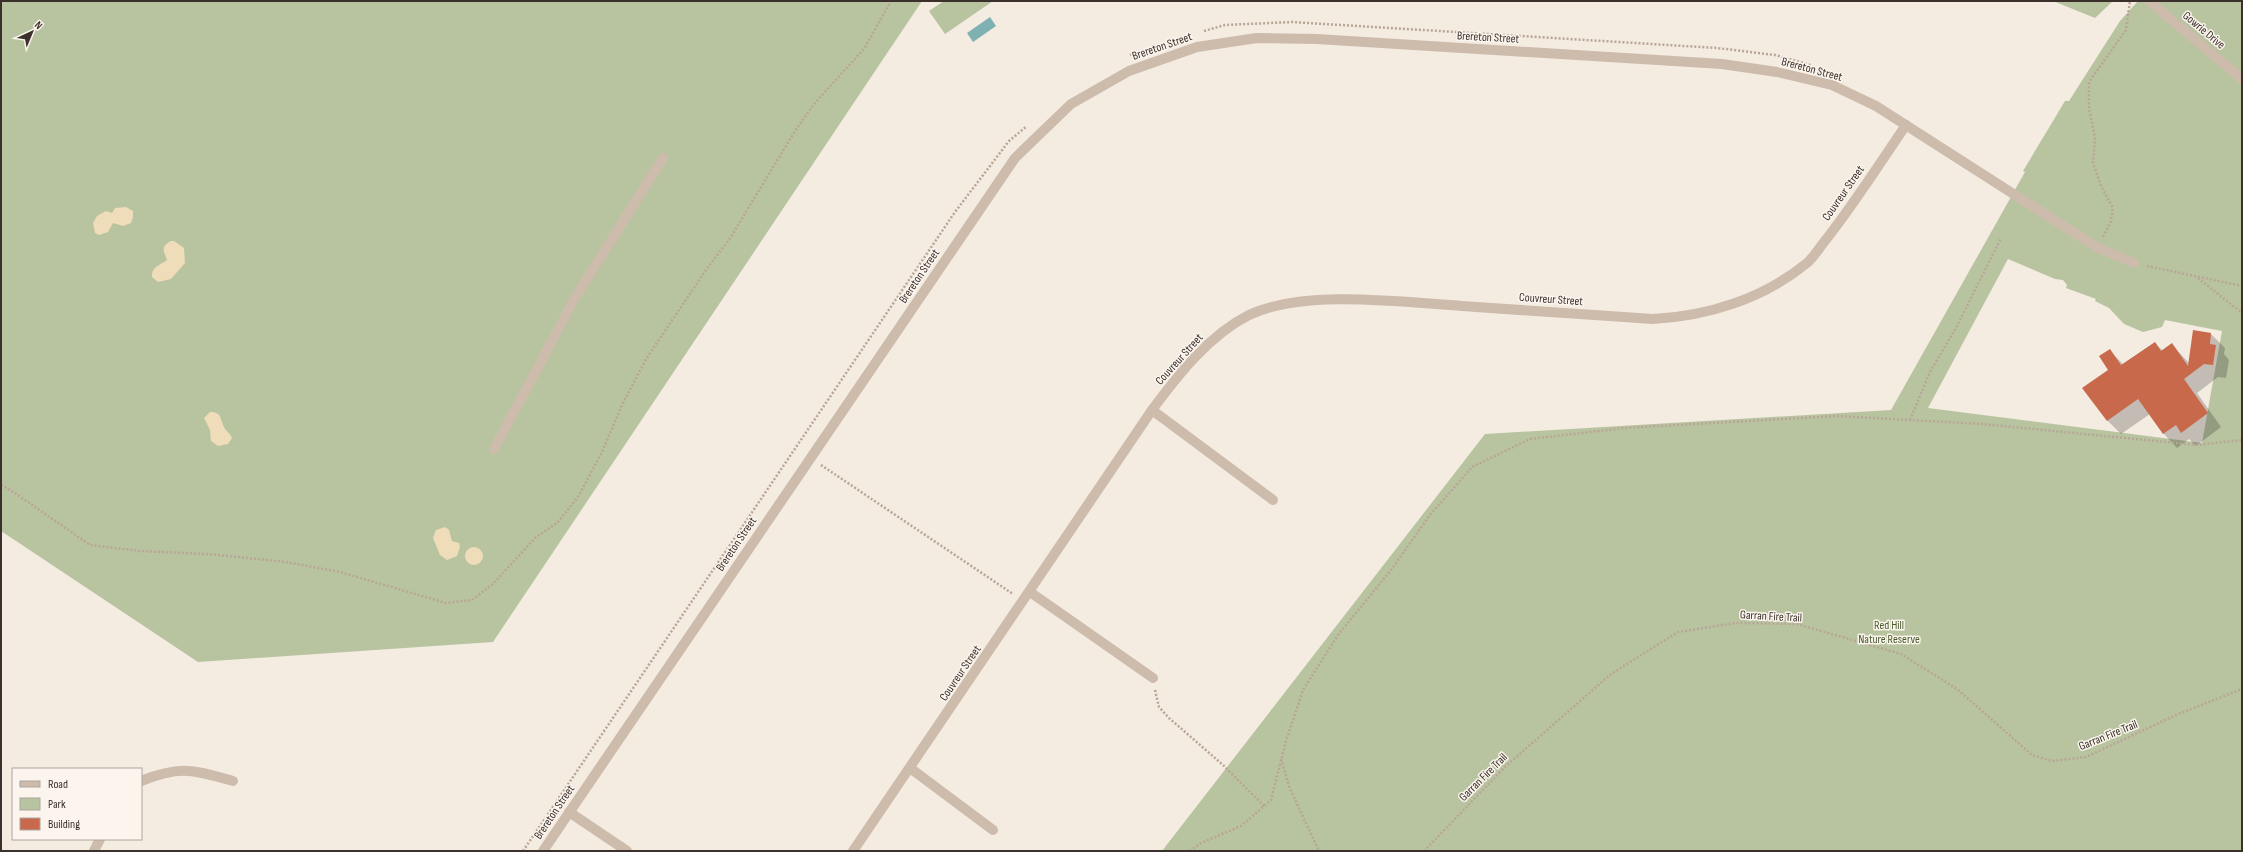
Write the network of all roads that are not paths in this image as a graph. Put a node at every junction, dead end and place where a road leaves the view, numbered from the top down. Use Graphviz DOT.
graph roads {
  1 [pos="2149,1"];
  2 [pos="2242,79"];
  3 [pos="1906,125"];
  4 [pos="663,158"];
  5 [pos="2134,263"];
  6 [pos="1152,410"];
  7 [pos="494,449"];
  8 [pos="1273,500"];
  9 [pos="1030,592"];
  10 [pos="1153,678"];
  11 [pos="910,768"];
  12 [pos="142,781"];
  13 [pos="232,781"];
  14 [pos="569,812"];
  15 [pos="993,830"];
  16 [pos="100,840"];
  17 [pos="94,851"];
  18 [pos="543,851"];
  19 [pos="627,851"];
  20 [pos="853,851"];
  1 -- 2 [label="street, Gowrie Drive"];
  3 -- 5 [label="street, Brereton Street"];
  3 -- 6 [label="street, Couvreur Street"];
  3 -- 14 [label="street, Brereton Street"];
  4 -- 7 [label="street"];
  6 -- 8 [label="street"];
  6 -- 9 [label="street, Couvreur Street"];
  9 -- 10 [label="street"];
  9 -- 11 [label="street, Couvreur Street"];
  11 -- 15 [label="street"];
  11 -- 20 [label="street, Couvreur Street"];
  12 -- 13 [label="street"];
  14 -- 18 [label="street, Brereton Street"];
  14 -- 19 [label="street"];
  16 -- 17 [label="street"];
}
